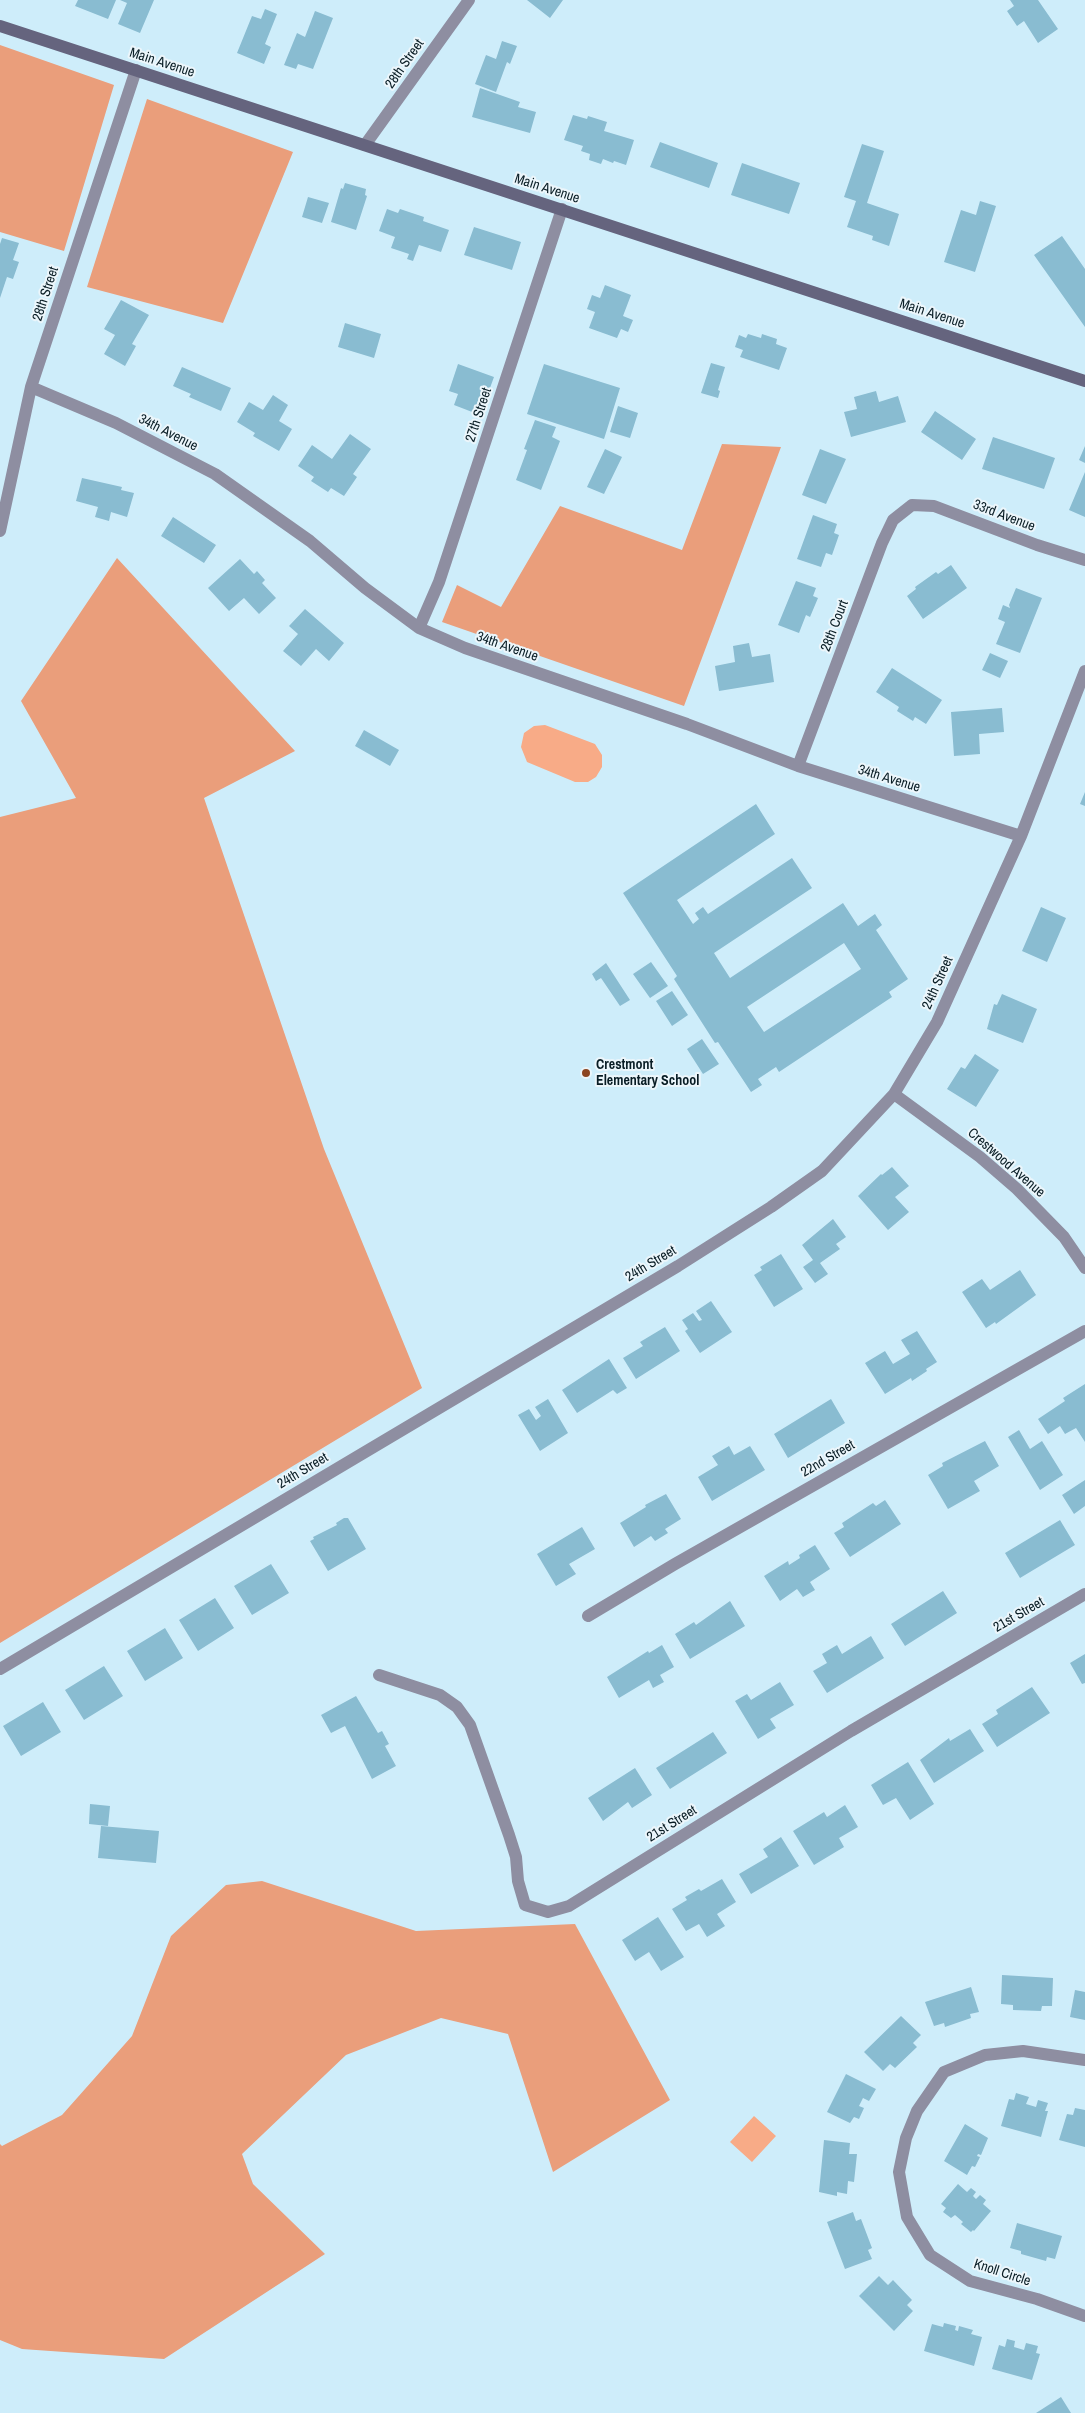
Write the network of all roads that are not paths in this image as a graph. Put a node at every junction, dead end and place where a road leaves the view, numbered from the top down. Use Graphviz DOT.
graph roads {
  1 [pos="468,0"];
  2 [pos="0,26"];
  3 [pos="136,70"];
  4 [pos="365,145"];
  5 [pos="562,210"];
  6 [pos="1085,380"];
  7 [pos="31,386"];
  8 [pos="912,505"];
  9 [pos="0,531"];
  10 [pos="1085,560"];
  11 [pos="419,628"];
  12 [pos="1085,670"];
  13 [pos="798,766"];
  14 [pos="1021,836"];
  15 [pos="894,1094"];
  16 [pos="1085,1268"];
  17 [pos="1085,1331"];
  18 [pos="1085,1594"];
  19 [pos="588,1616"];
  20 [pos="0,1669"];
  21 [pos="379,1675"];
  22 [pos="1085,2060"];
  23 [pos="1085,2316"];
  1 -- 4 [label="street, 28th Street"];
  2 -- 3 [label="main road, Main Avenue"];
  3 -- 4 [label="main road, Main Avenue"];
  3 -- 7 [label="street, 28th Street"];
  4 -- 5 [label="main road, Main Avenue"];
  5 -- 6 [label="main road, Main Avenue"];
  5 -- 11 [label="street, 27th Street"];
  7 -- 9 [label="street, 28th Street"];
  7 -- 11 [label="street, 34th Avenue"];
  8 -- 10 [label="street, 33rd Avenue"];
  8 -- 13 [label="street, 28th Court"];
  11 -- 13 [label="street, 34th Avenue"];
  12 -- 14 [label="street, 24th Street"];
  13 -- 14 [label="street, 34th Avenue"];
  14 -- 15 [label="street, 24th Street"];
  15 -- 16 [label="street, Crestwood Avenue"];
  15 -- 20 [label="street, 24th Street"];
  17 -- 19 [label="street, 22nd Street"];
  18 -- 21 [label="street, 21st Street"];
  22 -- 23 [label="street, Knoll Circle"];
}
